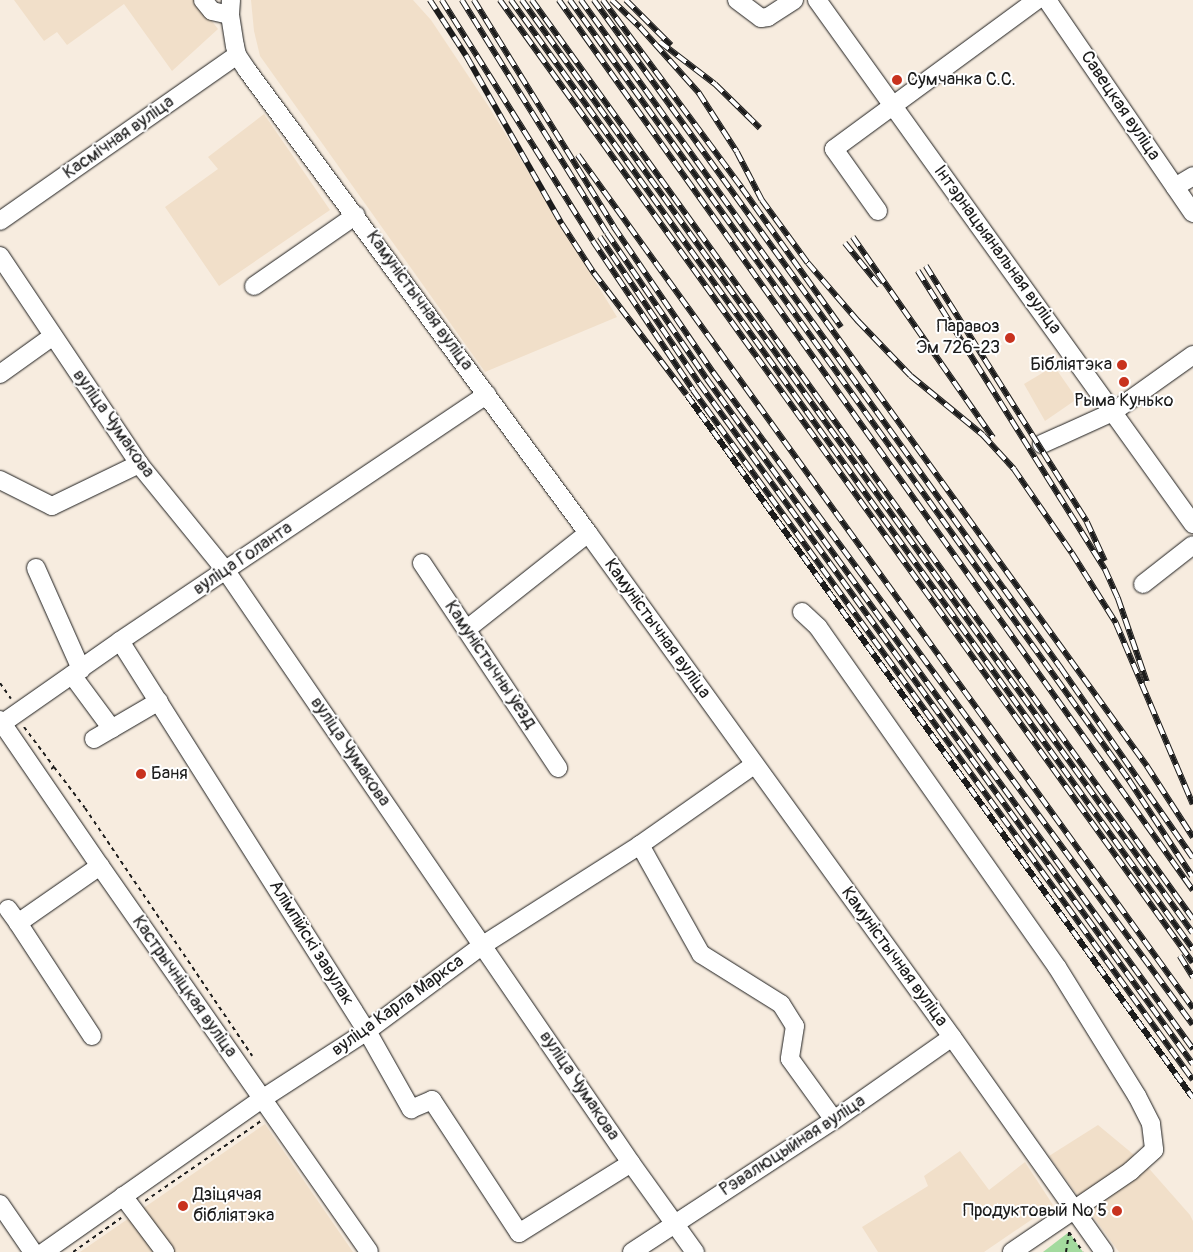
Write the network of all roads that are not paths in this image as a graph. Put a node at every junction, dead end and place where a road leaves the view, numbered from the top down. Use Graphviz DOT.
graph roads {
  1 [pos="204,0"];
  2 [pos="737,0"];
  3 [pos="794,0"];
  4 [pos="817,0"];
  5 [pos="1037,0"];
  6 [pos="1047,0"];
  7 [pos="230,7"];
  8 [pos="237,55"];
  9 [pos="893,105"];
  10 [pos="1193,176"];
  11 [pos="1175,187"];
  12 [pos="878,210"];
  13 [pos="1193,213"];
  14 [pos="356,215"];
  15 [pos="0,221"];
  16 [pos="0,256"];
  17 [pos="254,286"];
  18 [pos="53,336"];
  19 [pos="1193,355"];
  20 [pos="0,374"];
  21 [pos="487,394"];
  22 [pos="1113,412"];
  23 [pos="1042,444"];
  24 [pos="139,464"];
  25 [pos="0,480"];
  26 [pos="1193,524"];
  27 [pos="588,533"];
  28 [pos="1193,545"];
  29 [pos="422,563"];
  30 [pos="36,568"];
  31 [pos="226,570"];
  32 [pos="1143,584"];
  33 [pos="802,612"];
  34 [pos="467,629"];
  35 [pos="120,641"];
  36 [pos="76,672"];
  37 [pos="158,701"];
  38 [pos="1,723"];
  39 [pos="112,729"];
  40 [pos="94,739"];
  41 [pos="754,765"];
  42 [pos="558,768"];
  43 [pos="640,845"];
  44 [pos="100,866"];
  45 [pos="483,945"];
  46 [pos="367,1031"];
  47 [pos="92,1036"];
  48 [pos="952,1037"];
  49 [pos="267,1106"];
  50 [pos="834,1120"];
  51 [pos="631,1163"];
  52 [pos="128,1203"];
  53 [pos="0,1204"];
  54 [pos="1074,1210"];
  55 [pos="675,1223"];
  56 [pos="33,1252"];
  57 [pos="44,1252"];
  58 [pos="165,1252"];
  59 [pos="370,1252"];
  60 [pos="632,1252"];
  61 [pos="695,1252"];
  62 [pos="1012,1252"];
  63 [pos="1104,1252"];
  1 -- 7 [label="street"];
  2 -- 3 [label="street"];
  4 -- 9 [label="street, Інтэрнацыянальная вуліца"];
  5 -- 9 [label="street"];
  6 -- 11 [label="street, Савецкая вуліца"];
  7 -- 8 [label="street, Камуністычная вуліца"];
  8 -- 14 [label="street, Камуністычная вуліца"];
  8 -- 15 [label="street, Касмічная вуліца"];
  9 -- 12 [label="street"];
  9 -- 22 [label="street, Інтэрнацыянальная вуліца"];
  10 -- 11 [label="street"];
  11 -- 13 [label="street, Савецкая вуліца"];
  14 -- 17 [label="street"];
  14 -- 21 [label="street, Камуністычная вуліца"];
  16 -- 18 [label="street, вуліца Чумакова"];
  18 -- 20 [label="street"];
  18 -- 24 [label="street, вуліца Чумакова"];
  19 -- 22 [label="street"];
  21 -- 27 [label="street, Камуністычная вуліца"];
  21 -- 31 [label="street, вуліца Голанта"];
  22 -- 23 [label="street"];
  22 -- 26 [label="street, Інтэрнацыянальная вуліца"];
  24 -- 25 [label="street"];
  24 -- 31 [label="street, вуліца Чумакова"];
  27 -- 34 [label="street"];
  27 -- 41 [label="street, Камуністычная вуліца"];
  28 -- 32 [label="street"];
  29 -- 34 [label="street, Камуністычны ўезд"];
  30 -- 36 [label="street"];
  31 -- 35 [label="street, вуліца Голанта"];
  31 -- 45 [label="street, вуліца Чумакова"];
  33 -- 54 [label="street"];
  34 -- 42 [label="street, Камуністычны ўезд"];
  35 -- 36 [label="street, вуліца Голанта"];
  35 -- 37 [label="street, Алімпійскі завулак"];
  36 -- 38 [label="street, вуліца Голанта"];
  36 -- 39 [label="street"];
  37 -- 39 [label="street"];
  37 -- 46 [label="street, Алімпійскі завулак"];
  38 -- 44 [label="street, Кастрычніцкая вуліца"];
  39 -- 40 [label="street"];
  41 -- 43 [label="street, вуліца Карла Маркса"];
  41 -- 48 [label="street, Камуністычная вуліца"];
  43 -- 45 [label="street, вуліца Карла Маркса"];
  43 -- 50 [label="street"];
  44 -- 47 [label="street"];
  44 -- 49 [label="street, Кастрычніцкая вуліца"];
  45 -- 46 [label="street, вуліца Карла Маркса"];
  45 -- 51 [label="street, вуліца Чумакова"];
  46 -- 49 [label="street, вуліца Карла Маркса"];
  46 -- 51 [label="street, Алімпійскі завулак"];
  48 -- 50 [label="street, Рэвалюцыйная вуліца"];
  48 -- 54 [label="street, Камуністычная вуліца"];
  49 -- 52 [label="street, вуліца Карла Маркса"];
  49 -- 59 [label="street, Кастрычніцкая вуліца"];
  50 -- 55 [label="street, Рэвалюцыйная вуліца"];
  51 -- 55 [label="street, вуліца Чумакова"];
  52 -- 57 [label="street, вуліца Карла Маркса"];
  52 -- 58 [label="street"];
  53 -- 56 [label="street"];
  54 -- 62 [label="street"];
  54 -- 63 [label="street, Камуністычная вуліца"];
  55 -- 60 [label="street, Рэвалюцыйная вуліца"];
  55 -- 61 [label="street, вуліца Чумакова"];
}
